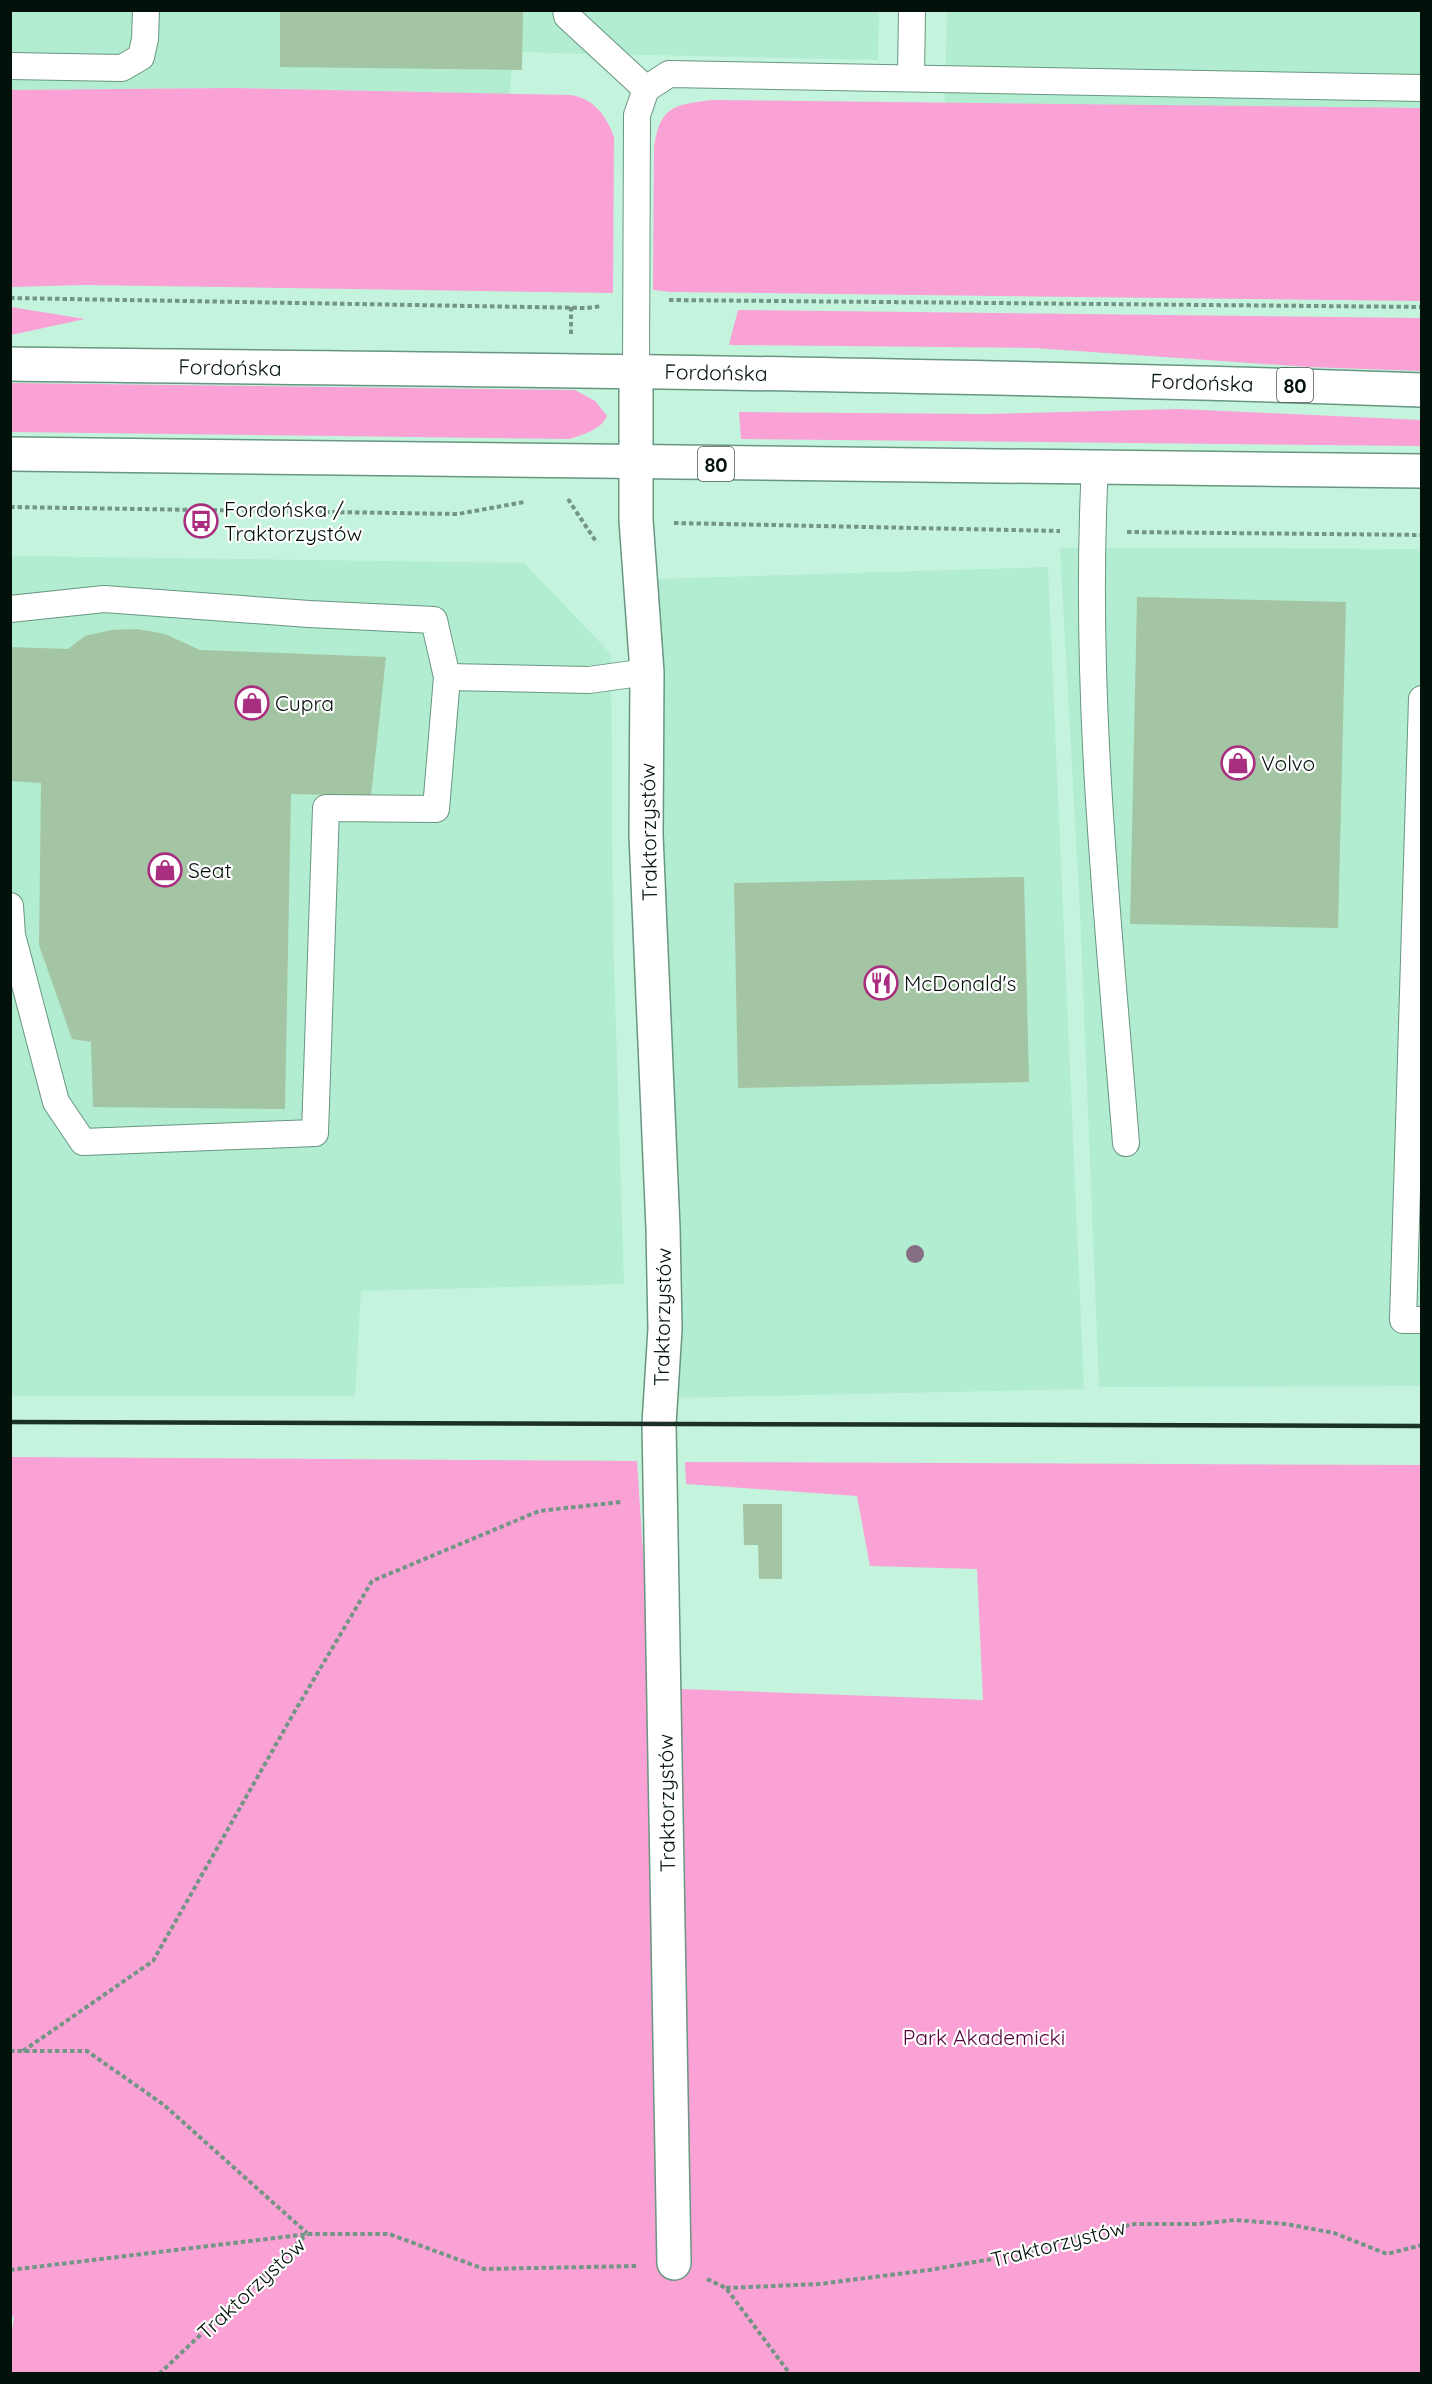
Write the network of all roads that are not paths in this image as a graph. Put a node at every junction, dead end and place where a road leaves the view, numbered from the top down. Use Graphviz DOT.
graph roads {
  1 [pos="146,10"];
  2 [pos="566,10"];
  3 [pos="912,10"];
  4 [pos="10,66"];
  5 [pos="911,77"];
  6 [pos="1422,88"];
  7 [pos="646,89"];
  8 [pos="10,364"];
  9 [pos="636,372"];
  10 [pos="1422,390"];
  11 [pos="10,454"];
  12 [pos="635,463"];
  13 [pos="1095,466"];
  14 [pos="1422,471"];
  15 [pos="10,609"];
  16 [pos="647,672"];
  17 [pos="447,677"];
  18 [pos="1422,699"];
  19 [pos="1421,731"];
  20 [pos="10,906"];
  21 [pos="1126,1143"];
  22 [pos="1422,1320"];
  23 [pos="674,2263"];
  1 -- 4 [label="lane"];
  2 -- 7 [label="lane"];
  3 -- 5 [label="lane"];
  5 -- 6 [label="lane"];
  5 -- 7 [label="lane"];
  7 -- 9 [label="lane"];
  8 -- 9 [label="main road, Fordońska / 80"];
  9 -- 10 [label="main road, Fordońska / 80"];
  9 -- 12 [label="main road, Traktorzystów"];
  11 -- 12 [label="main road, 80"];
  12 -- 13 [label="main road, 80"];
  12 -- 16 [label="main road, Traktorzystów"];
  13 -- 14 [label="main road, 80"];
  13 -- 21 [label="lane"];
  15 -- 17 [label="lane"];
  16 -- 17 [label="lane"];
  16 -- 23 [label="main road, Traktorzystów"];
  17 -- 20 [label="lane"];
  18 -- 19 [label="lane"];
  19 -- 22 [label="lane"];
}
